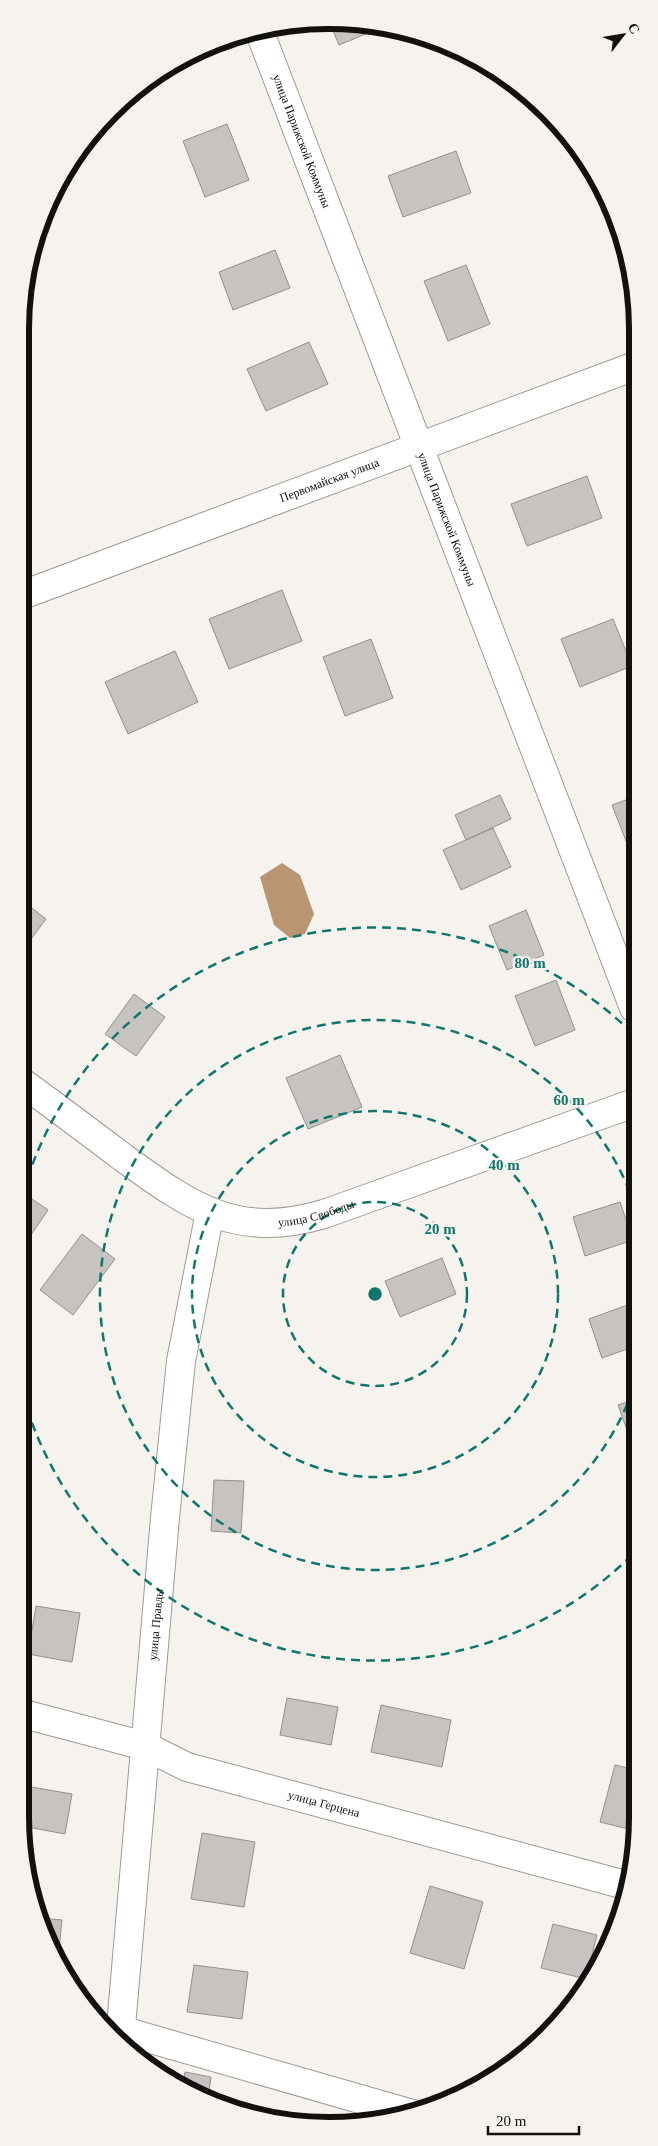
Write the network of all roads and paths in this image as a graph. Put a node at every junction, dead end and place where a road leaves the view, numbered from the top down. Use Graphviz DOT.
graph roads {
  1 [pos="262,37"];
  2 [pos="629,368"];
  3 [pos="419,447"];
  4 [pos="29,593"];
  5 [pos="629,995"];
  6 [pos="29,1087"];
  7 [pos="629,1105"];
  8 [pos="210,1212"];
  9 [pos="29,1715"];
  10 [pos="145,1746"];
  11 [pos="621,1884"];
  12 [pos="120,2032"];
  13 [pos="123,2035"];
  14 [pos="395,2109"];
  1 -- 3 [label="street, улица Парижской Коммуны"];
  2 -- 3 [label="street, Первомайская улица"];
  3 -- 4 [label="street, Первомайская улица"];
  3 -- 5 [label="street, улица Парижской Коммуны"];
  6 -- 8 [label="street, улица Свободы"];
  7 -- 8 [label="street, улица Свободы"];
  8 -- 10 [label="street, улица Правды"];
  9 -- 10 [label="street, улица Герцена"];
  10 -- 11 [label="street, улица Герцена"];
  10 -- 12 [label="street, улица Правды"];
  13 -- 14 [label="street"];
}
